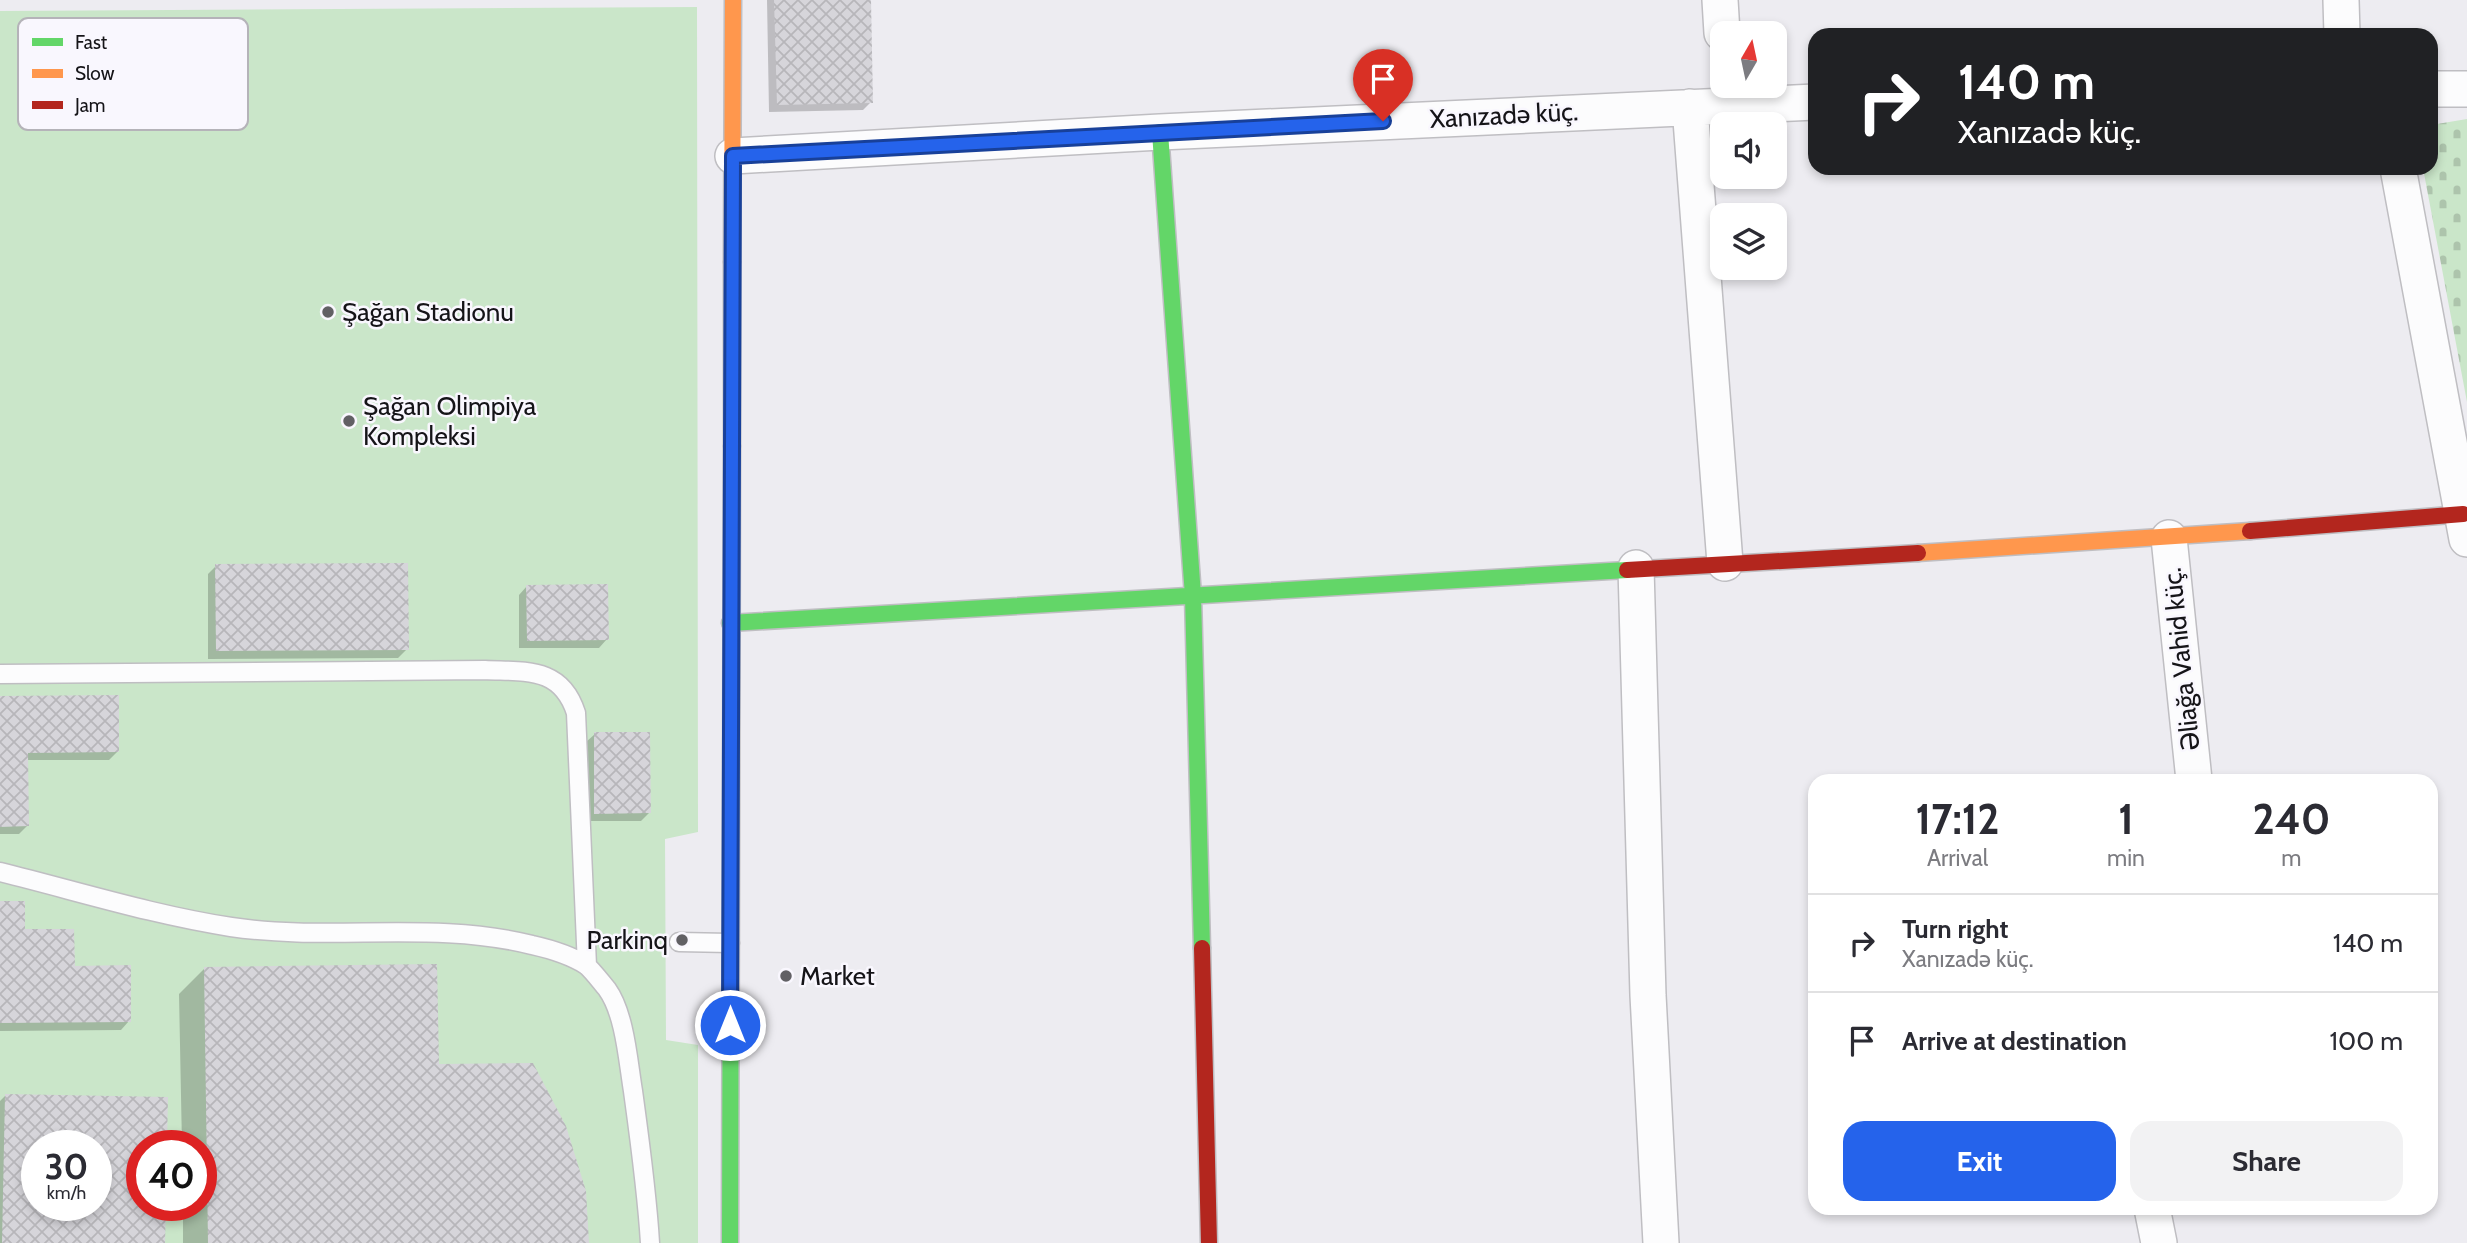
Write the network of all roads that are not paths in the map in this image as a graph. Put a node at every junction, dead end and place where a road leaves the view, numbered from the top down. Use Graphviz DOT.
graph roads {
  1 [pos="733,0"];
  2 [pos="1720,0"];
  3 [pos="2341,0"];
  4 [pos="1721,21"];
  5 [pos="2342,28"];
  6 [pos="2438,89"];
  7 [pos="2467,89"];
  8 [pos="1717,98"];
  9 [pos="1764,98"];
  10 [pos="1808,101"];
  11 [pos="1690,107"];
  12 [pos="1160,131"];
  13 [pos="733,156"];
  14 [pos="2399,175"];
  15 [pos="2465,526"];
  16 [pos="2169,538"];
  17 [pos="1725,563"];
  18 [pos="1636,568"];
  19 [pos="1193,596"];
  20 [pos="730,622"];
  21 [pos="0,674"];
  22 [pos="2193,774"];
  23 [pos="0,872"];
  24 [pos="679,942"];
  25 [pos="730,943"];
  26 [pos="587,966"];
  27 [pos="2154,1215"];
  28 [pos="650,1243"];
  29 [pos="730,1243"];
  30 [pos="1209,1243"];
  31 [pos="1661,1243"];
  32 [pos="2160,1243"];
  1 -- 13 [label="street"];
  2 -- 4 [label="street"];
  3 -- 5 [label="street"];
  6 -- 7 [label="street"];
  8 -- 11 [label="street, Xanızadə küç."];
  9 -- 10 [label="street, Xanızadə küç."];
  11 -- 12 [label="street, Xanızadə küç."];
  11 -- 17 [label="street"];
  12 -- 13 [label="street, Xanızadə küç."];
  12 -- 19 [label="street"];
  13 -- 20 [label="street"];
  14 -- 15 [label="street"];
  15 -- 16 [label="street"];
  16 -- 17 [label="street"];
  16 -- 22 [label="street, Əliağa Vahid küç."];
  17 -- 18 [label="street"];
  18 -- 19 [label="street"];
  18 -- 31 [label="street"];
  19 -- 20 [label="street"];
  19 -- 30 [label="street"];
  20 -- 25 [label="street"];
  21 -- 26 [label="lane"];
  23 -- 26 [label="lane"];
  24 -- 25 [label="lane"];
  25 -- 29 [label="street"];
  26 -- 28 [label="lane"];
  27 -- 32 [label="street"];
}
